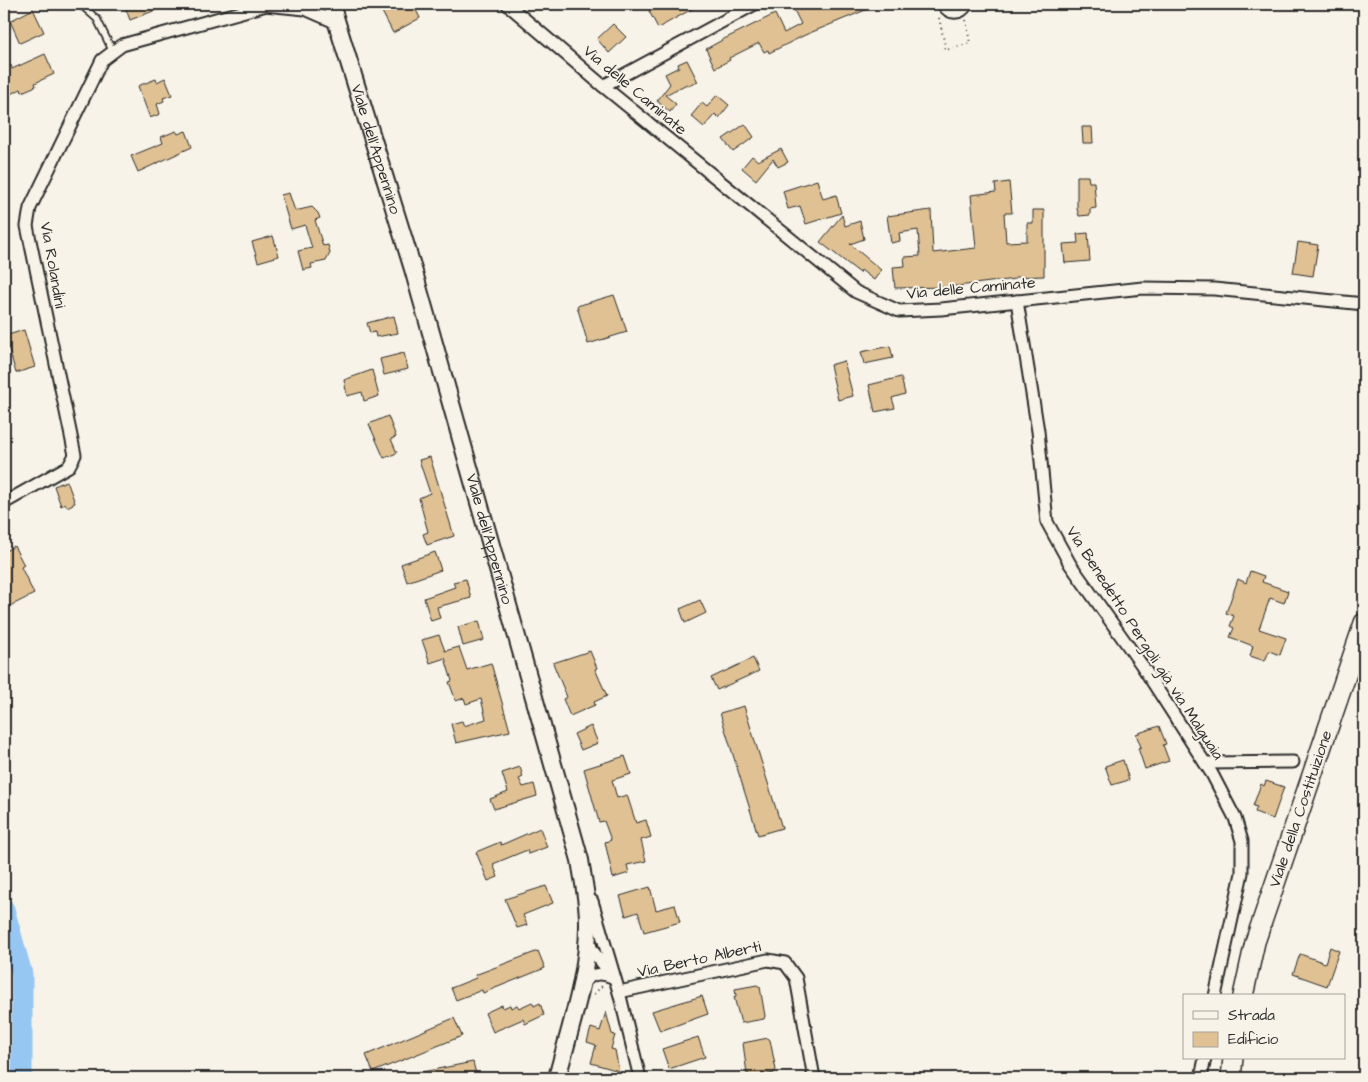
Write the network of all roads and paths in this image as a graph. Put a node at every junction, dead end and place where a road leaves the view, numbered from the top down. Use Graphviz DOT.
graph roads {
  1 [pos="80,4"];
  2 [pos="317,4"];
  3 [pos="331,4"];
  4 [pos="507,4"];
  5 [pos="755,4"];
  6 [pos="267,5"];
  7 [pos="965,6"];
  8 [pos="940,7"];
  9 [pos="304,9"];
  10 [pos="337,24"];
  11 [pos="113,52"];
  12 [pos="603,86"];
  13 [pos="1017,301"];
  14 [pos="1364,304"];
  15 [pos="4,503"];
  16 [pos="1364,623"];
  17 [pos="1293,762"];
  18 [pos="1205,763"];
  19 [pos="580,860"];
  20 [pos="588,938"];
  21 [pos="604,944"];
  22 [pos="581,985"];
  23 [pos="616,986"];
  24 [pos="1215,994"];
  25 [pos="1243,994"];
  26 [pos="1205,1060"];
  27 [pos="1233,1060"];
  28 [pos="557,1078"];
  29 [pos="640,1078"];
  30 [pos="814,1078"];
  31 [pos="1201,1078"];
  32 [pos="1231,1078"];
  1 -- 11 [label="lane"];
  2 -- 9 [label="street, Via Rolandini"];
  3 -- 10 [label="main road, Viale dell'Appennino"];
  4 -- 12 [label="street, Via delle Caminate"];
  5 -- 12 [label="street"];
  6 -- 9 [label="street, Via Rolandini"];
  6 -- 11 [label="street, Via Rolandini"];
  7 -- 8 [label="street"];
  7 -- 8 [label="path"];
  9 -- 10 [label="street, Via Rolandini"];
  10 -- 19 [label="main road, Viale dell'Appennino"];
  11 -- 15 [label="street, Via Rolandini"];
  12 -- 13 [label="street, Via delle Caminate"];
  13 -- 14 [label="street, Via delle Caminate"];
  13 -- 18 [label="street, Via Benedetto Pergoli già via Malguaia"];
  16 -- 25 [label="main road, Viale della Costituizione"];
  17 -- 18 [label="street"];
  18 -- 24 [label="street, Via Benedetto Pergoli già via Malguaia"];
  19 -- 20 [label="main road, Viale dell'Appennino"];
  19 -- 21 [label="street"];
  20 -- 21 [label="street"];
  20 -- 22 [label="main road, Viale dell'Appennino"];
  20 -- 23 [label="street"];
  21 -- 23 [label="street"];
  22 -- 23 [label="street, Via Berto Alberti"];
  22 -- 28 [label="main road, Viale dell'Appennino"];
  23 -- 29 [label="street"];
  23 -- 30 [label="street, Via Berto Alberti"];
  26 -- 31 [label="street"];
  27 -- 32 [label="main road"];
}
